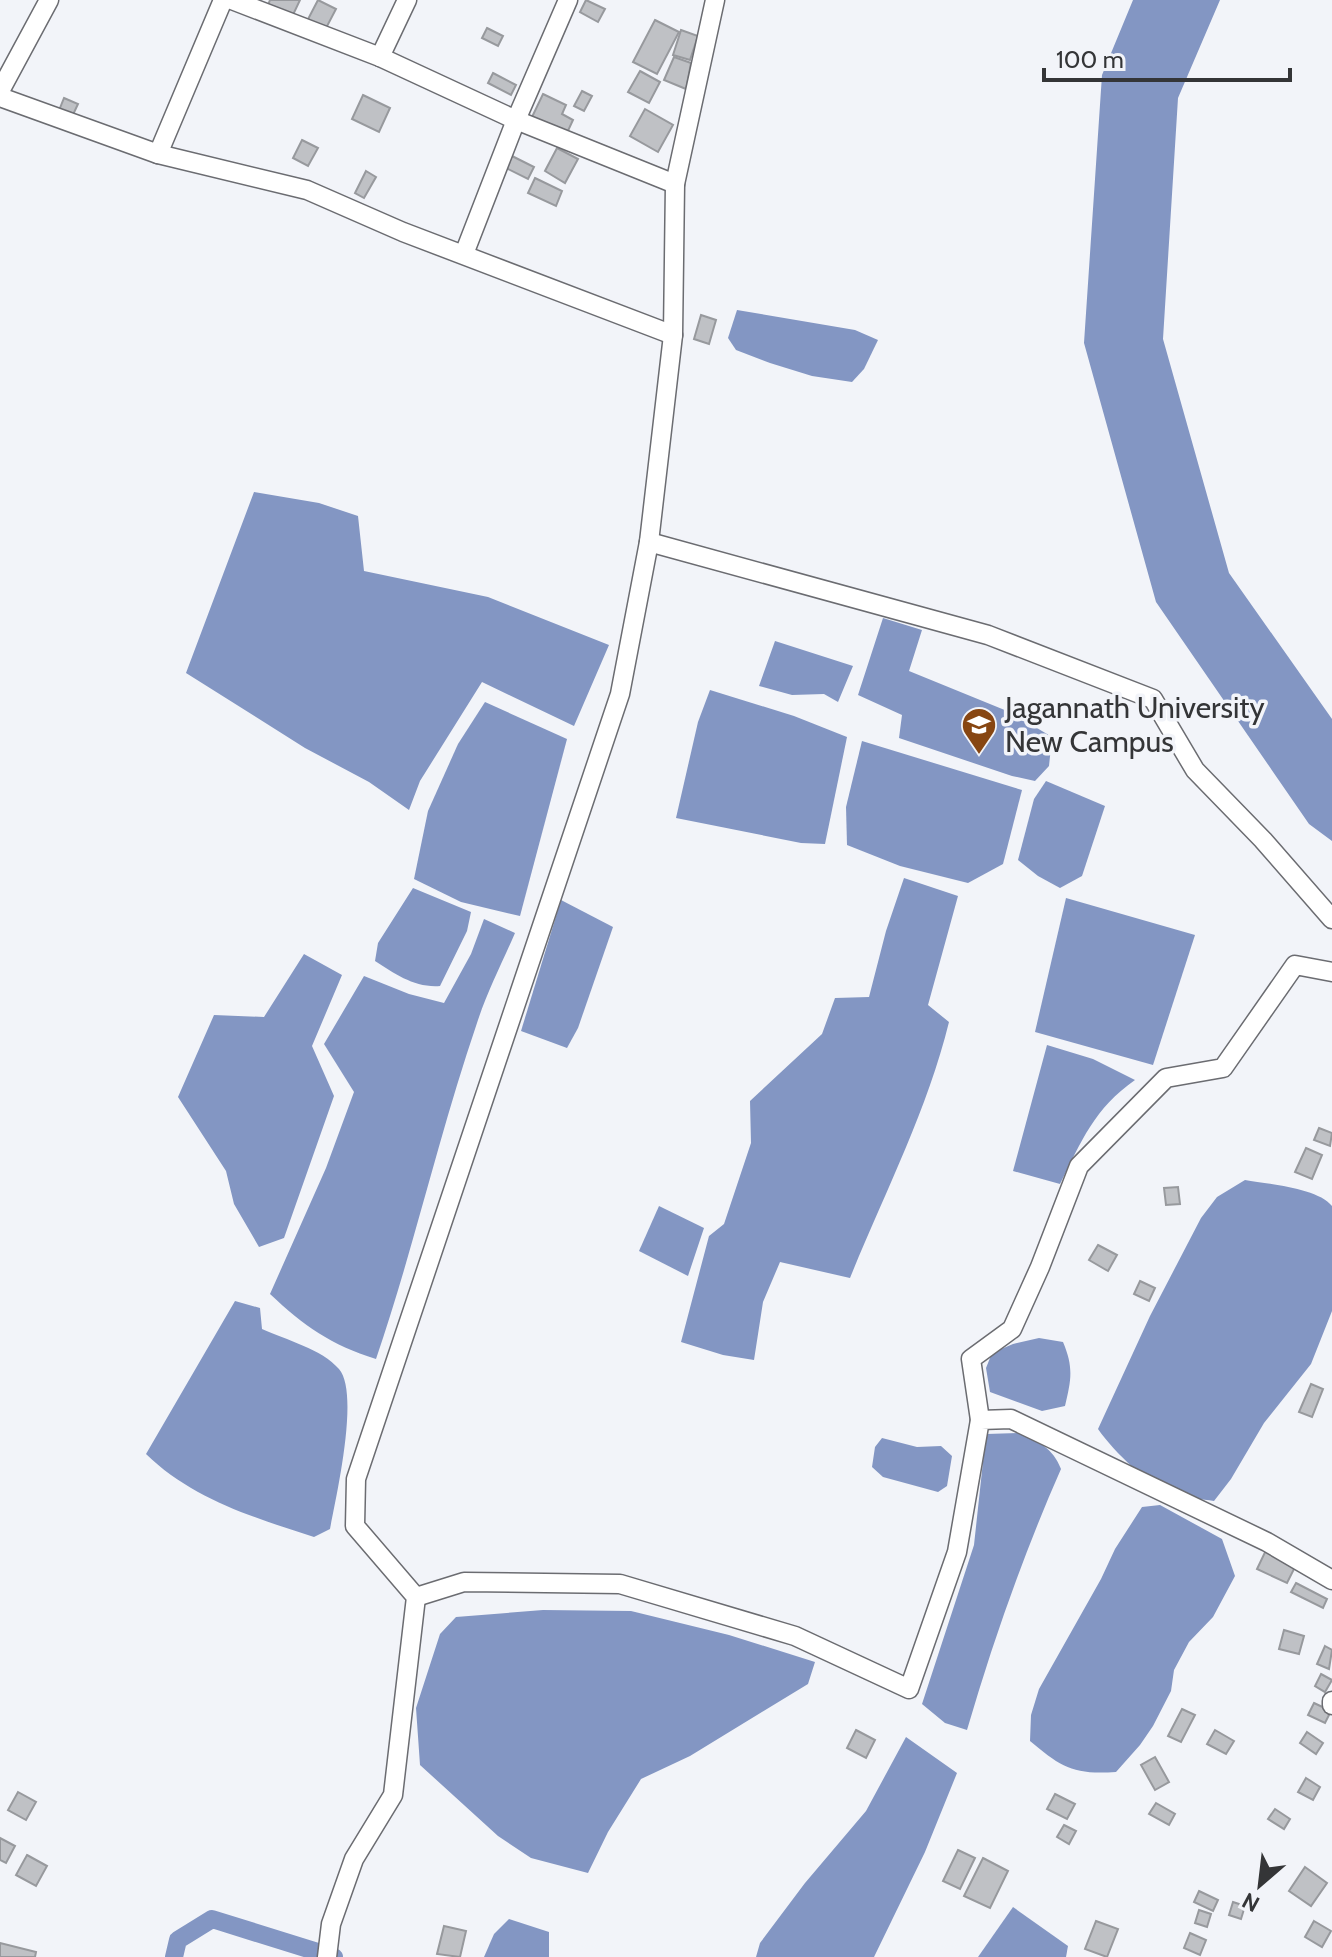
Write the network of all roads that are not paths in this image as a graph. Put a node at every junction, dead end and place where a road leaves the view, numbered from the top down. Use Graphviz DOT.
graph roads {
  1 [pos="49,0"];
  2 [pos="223,0"];
  3 [pos="232,0"];
  4 [pos="407,0"];
  5 [pos="568,0"];
  6 [pos="715,0"];
  7 [pos="380,57"];
  8 [pos="0,94"];
  9 [pos="516,120"];
  10 [pos="158,154"];
  11 [pos="675,184"];
  12 [pos="464,254"];
  13 [pos="673,335"];
  14 [pos="649,542"];
  15 [pos="1332,919"];
  16 [pos="1332,972"];
  17 [pos="980,1420"];
  18 [pos="1332,1580"];
  19 [pos="416,1597"];
  20 [pos="327,1957"];
  1 -- 8 [label="street"];
  2 -- 10 [label="street"];
  3 -- 7 [label="street"];
  4 -- 7 [label="street"];
  5 -- 9 [label="street"];
  6 -- 11 [label="street"];
  7 -- 9 [label="street"];
  8 -- 10 [label="street"];
  9 -- 11 [label="street"];
  9 -- 12 [label="street"];
  10 -- 12 [label="street"];
  11 -- 13 [label="street"];
  12 -- 13 [label="street"];
  13 -- 14 [label="street"];
  14 -- 15 [label="street"];
  14 -- 19 [label="street"];
  16 -- 17 [label="street"];
  17 -- 18 [label="street"];
  17 -- 19 [label="street"];
  19 -- 20 [label="street"];
}
